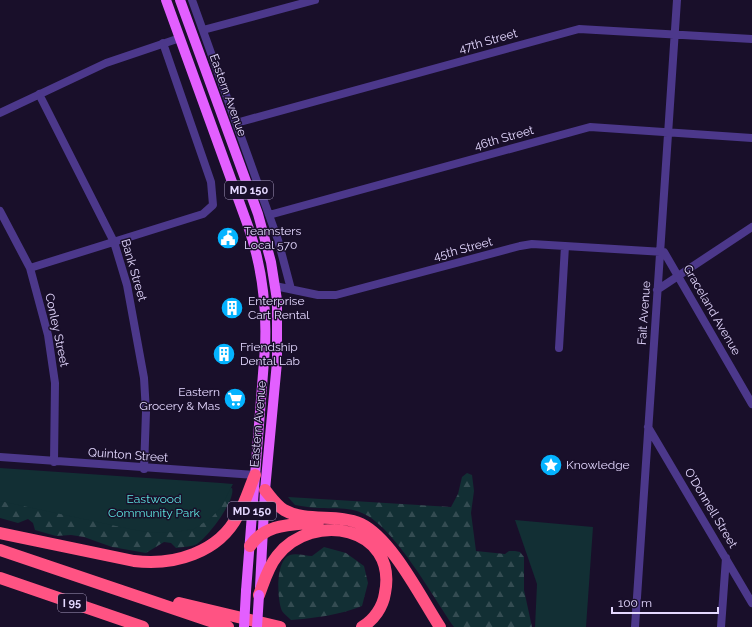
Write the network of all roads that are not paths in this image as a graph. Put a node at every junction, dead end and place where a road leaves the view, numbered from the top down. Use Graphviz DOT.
graph roads {
  1 [pos="167,0"];
  2 [pos="180,0"];
  3 [pos="192,0"];
  4 [pos="315,0"];
  5 [pos="676,0"];
  6 [pos="203,30"];
  7 [pos="192,34"];
  8 [pos="674,35"];
  9 [pos="180,38"];
  10 [pos="752,39"];
  11 [pos="163,43"];
  12 [pos="39,94"];
  13 [pos="0,113"];
  14 [pos="236,123"];
  15 [pos="668,132"];
  16 [pos="752,138"];
  17 [pos="0,211"];
  18 [pos="269,215"];
  19 [pos="248,226"];
  20 [pos="752,227"];
  21 [pos="114,242"];
  22 [pos="565,246"];
  23 [pos="660,252"];
  24 [pos="30,268"];
  25 [pos="678,276"];
  26 [pos="275,286"];
  27 [pos="291,289"];
  28 [pos="657,290"];
  29 [pos="265,297"];
  30 [pos="278,339"];
  31 [pos="559,348"];
  32 [pos="752,404"];
  33 [pos="648,427"];
  34 [pos="0,457"];
  35 [pos="54,462"];
  36 [pos="144,468"];
  37 [pos="255,475"];
  38 [pos="265,490"];
  39 [pos="339,519"];
  40 [pos="262,532"];
  41 [pos="0,533"];
  42 [pos="250,546"];
  43 [pos="0,550"];
  44 [pos="726,557"];
  45 [pos="0,578"];
  46 [pos="106,585"];
  47 [pos="259,595"];
  48 [pos="752,603"];
  49 [pos="144,627"];
  50 [pos="228,627"];
  51 [pos="244,627"];
  52 [pos="257,627"];
  53 [pos="280,627"];
  54 [pos="362,627"];
  55 [pos="440,627"];
  56 [pos="635,627"];
  57 [pos="722,627"];
  1 -- 9 [label="main road, Eastern Avenue / MD 150"];
  2 -- 7 [label="main road, Eastern Avenue / MD 150"];
  3 -- 6 [label="street, Eastern Avenue"];
  4 -- 6 [label="street"];
  5 -- 8 [label="street, Fait Avenue"];
  6 -- 14 [label="street, Eastern Avenue"];
  7 -- 9 [label="main road"];
  7 -- 26 [label="main road, Eastern Avenue / MD 150"];
  8 -- 10 [label="street, 47th Street"];
  8 -- 14 [label="street, 47th Street"];
  8 -- 15 [label="street, Fait Avenue"];
  9 -- 11 [label="street"];
  9 -- 19 [label="main road, Eastern Avenue / MD 150"];
  11 -- 12 [label="street"];
  11 -- 21 [label="street"];
  12 -- 13 [label="street"];
  12 -- 21 [label="street, Bank Street"];
  14 -- 18 [label="street, Eastern Avenue"];
  15 -- 16 [label="street, 46th Street"];
  15 -- 18 [label="street, 46th Street"];
  15 -- 23 [label="street, Fait Avenue"];
  17 -- 24 [label="street, Conley Street"];
  18 -- 27 [label="street, Eastern Avenue"];
  19 -- 26 [label="main road"];
  19 -- 29 [label="main road, Eastern Avenue / MD 150"];
  20 -- 25 [label="street"];
  21 -- 24 [label="street"];
  21 -- 36 [label="street, Bank Street"];
  22 -- 23 [label="street, 45th Street"];
  22 -- 27 [label="street, 45th Street"];
  22 -- 31 [label="street"];
  23 -- 25 [label="street, Graceland Avenue"];
  23 -- 28 [label="street, Fait Avenue"];
  24 -- 35 [label="street, Conley Street"];
  25 -- 28 [label="street"];
  25 -- 32 [label="street, Graceland Avenue"];
  26 -- 27 [label="street, 45th Street"];
  26 -- 30 [label="main road, Eastern Avenue / MD 150"];
  28 -- 33 [label="street, Fait Avenue"];
  29 -- 30 [label="main road"];
  29 -- 37 [label="main road, Eastern Avenue / MD 150"];
  30 -- 38 [label="main road, Eastern Avenue / MD 150"];
  33 -- 44 [label="street, O'Donnell Street"];
  33 -- 56 [label="street, Fait Avenue"];
  34 -- 35 [label="street, Quinton Street"];
  35 -- 36 [label="street, Quinton Street"];
  36 -- 37 [label="street, Quinton Street"];
  37 -- 41 [label="highway"];
  37 -- 42 [label="main road, Eastern Avenue / MD 150"];
  38 -- 39 [label="highway"];
  38 -- 40 [label="main road, Eastern Avenue / MD 150"];
  39 -- 40 [label="highway"];
  39 -- 55 [label="highway"];
  40 -- 42 [label="highway"];
  40 -- 47 [label="main road, Eastern Avenue / MD 150"];
  42 -- 51 [label="main road, Eastern Avenue / MD 150, bridge"];
  43 -- 46 [label="highway, I 95"];
  44 -- 48 [label="street, O'Donnell Street"];
  44 -- 57 [label="street"];
  45 -- 49 [label="highway, I 95"];
  46 -- 50 [label="highway, I 95"];
  46 -- 53 [label="highway"];
  47 -- 52 [label="main road, Eastern Avenue / MD 150, bridge"];
  47 -- 54 [label="highway"];
}
